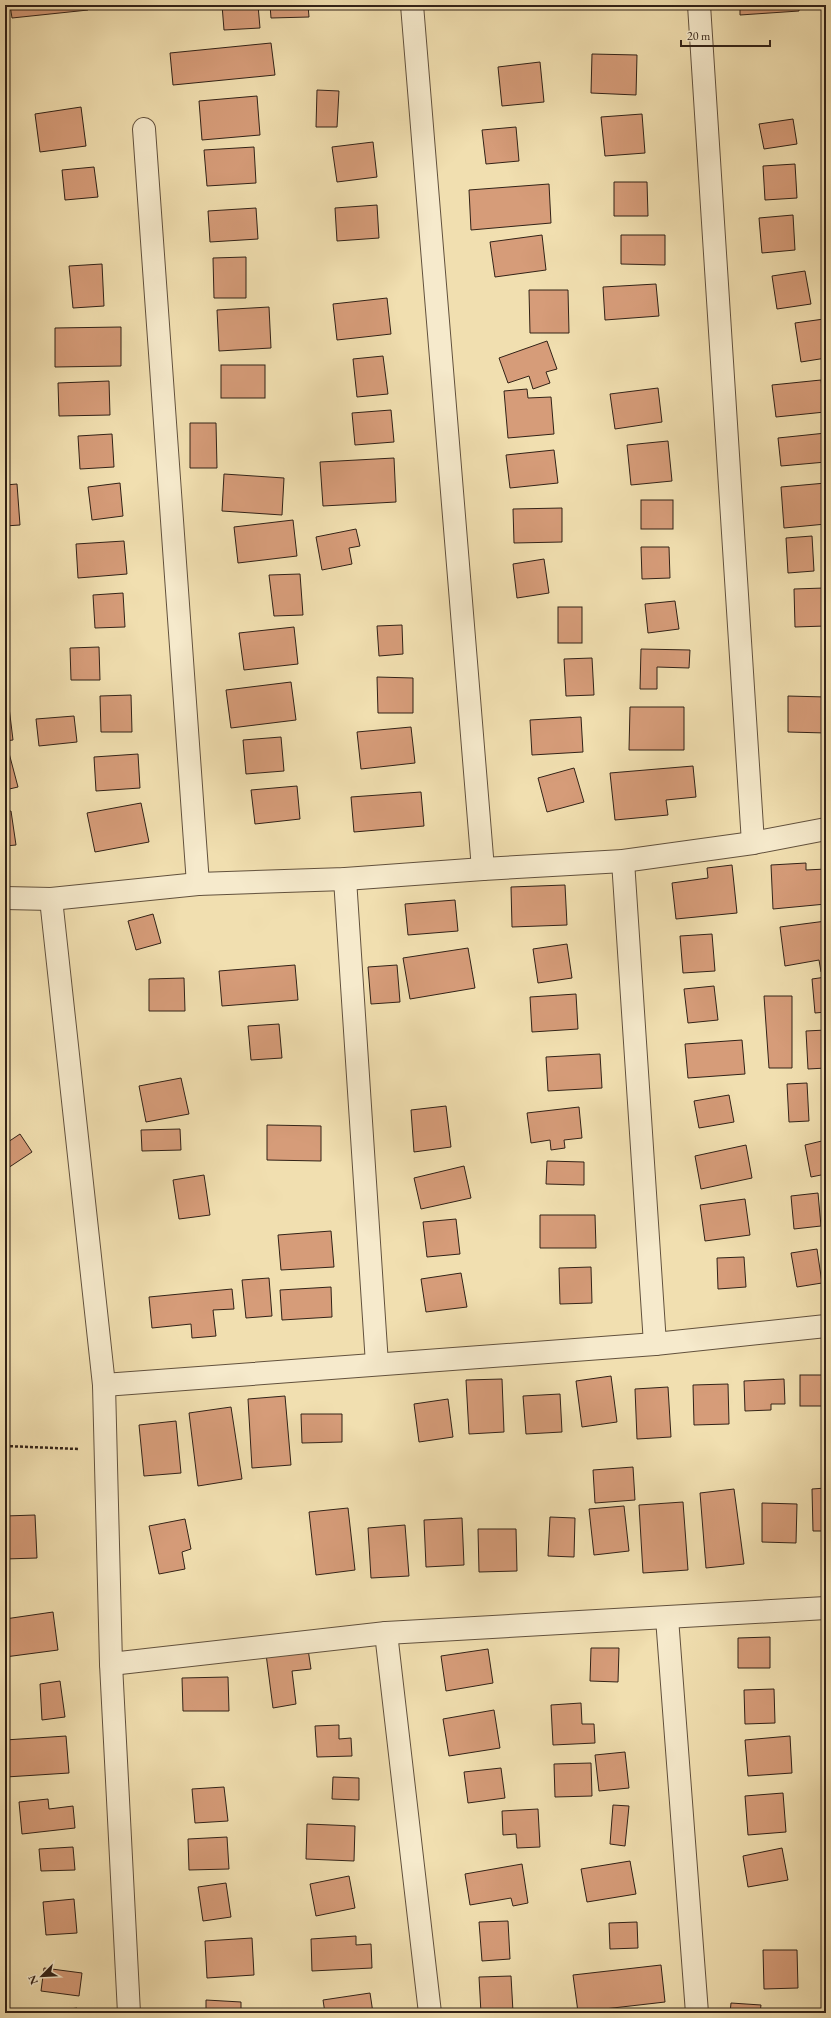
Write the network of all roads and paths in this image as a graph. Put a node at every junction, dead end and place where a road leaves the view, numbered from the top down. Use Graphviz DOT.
graph roads {
  1 [pos="412,5"];
  2 [pos="699,5"];
  3 [pos="144,129"];
  4 [pos="826,829"];
  5 [pos="753,843"];
  6 [pos="623,861"];
  7 [pos="483,869"];
  8 [pos="345,880"];
  9 [pos="198,884"];
  10 [pos="5,898"];
  11 [pos="51,899"];
  12 [pos="826,1326"];
  13 [pos="655,1344"];
  14 [pos="377,1364"];
  15 [pos="104,1385"];
  16 [pos="5,1446"];
  17 [pos="106,1450"];
  18 [pos="826,1608"];
  19 [pos="667,1618"];
  20 [pos="386,1634"];
  21 [pos="111,1664"];
  22 [pos="129,2013"];
  23 [pos="430,2013"];
  24 [pos="697,2013"];
  1 -- 7 [label="street"];
  2 -- 5 [label="street"];
  3 -- 9 [label="street"];
  4 -- 5 [label="street"];
  5 -- 6 [label="street"];
  6 -- 7 [label="street"];
  6 -- 13 [label="street"];
  7 -- 8 [label="street"];
  8 -- 9 [label="street"];
  8 -- 14 [label="street"];
  9 -- 11 [label="street"];
  10 -- 11 [label="street"];
  11 -- 15 [label="street"];
  12 -- 13 [label="street"];
  13 -- 14 [label="street"];
  14 -- 15 [label="street"];
  15 -- 17 [label="street"];
  16 -- 17 [label="path"];
  17 -- 21 [label="street"];
  18 -- 19 [label="street"];
  19 -- 20 [label="street"];
  19 -- 24 [label="street"];
  20 -- 21 [label="street"];
  20 -- 23 [label="street"];
  21 -- 22 [label="street"];
}
